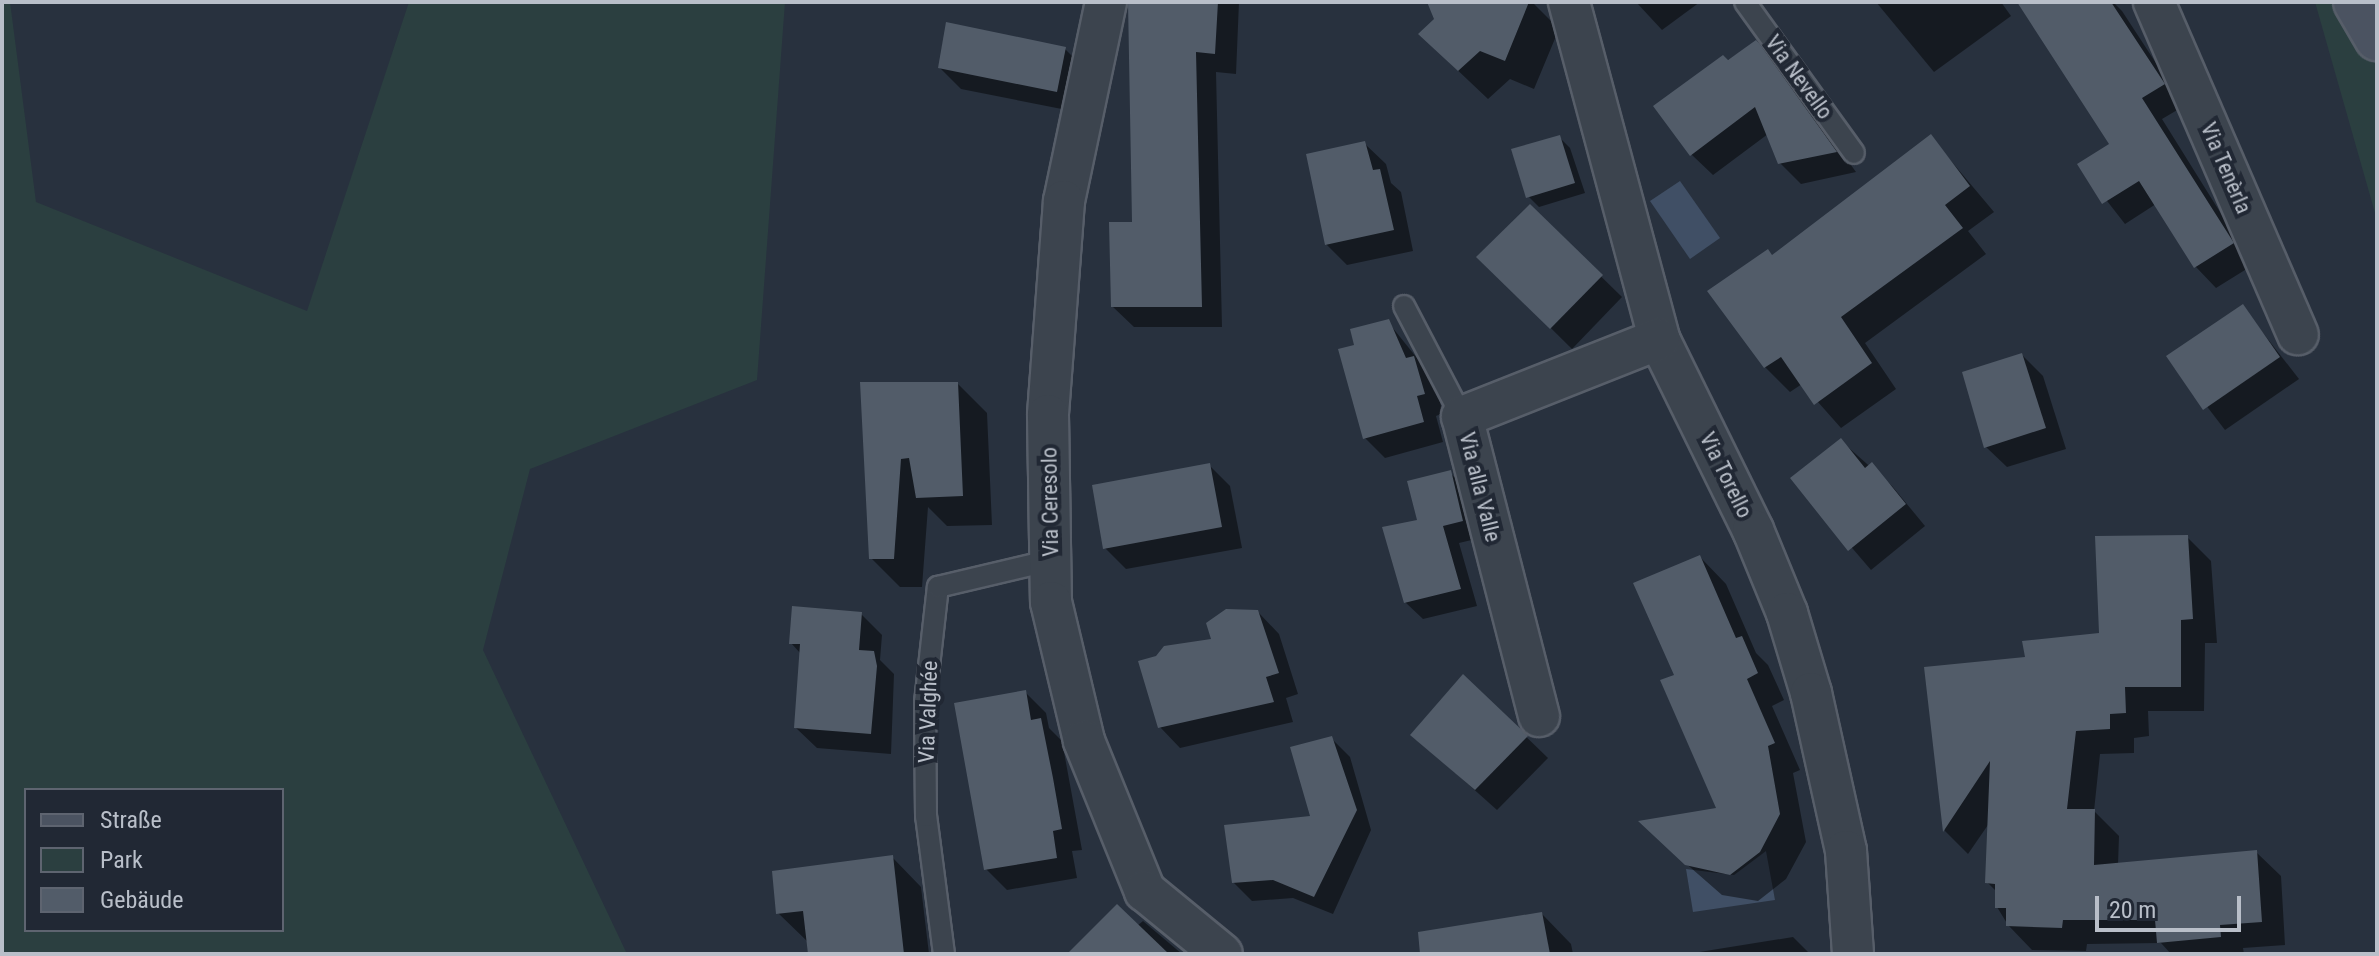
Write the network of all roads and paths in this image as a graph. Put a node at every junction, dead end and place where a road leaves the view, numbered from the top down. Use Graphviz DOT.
graph roads {
  1 [pos="1106,2"];
  2 [pos="1569,2"];
  3 [pos="1745,2"];
  4 [pos="2154,2"];
  5 [pos="2356,2"];
  6 [pos="2377,38"];
  7 [pos="1854,153"];
  8 [pos="1404,306"];
  9 [pos="2298,334"];
  10 [pos="1659,339"];
  11 [pos="1462,417"];
  12 [pos="1052,560"];
  13 [pos="1539,716"];
  14 [pos="944,954"];
  15 [pos="1222,954"];
  16 [pos="1853,954"];
  1 -- 12 [label="street, Via Ceresolo"];
  2 -- 10 [label="street, Via Torello"];
  3 -- 7 [label="lane, Via Nevello"];
  4 -- 9 [label="street, Via Tenèrla"];
  5 -- 6 [label="street"];
  8 -- 11 [label="lane"];
  10 -- 11 [label="street, Via alla Valle"];
  10 -- 16 [label="street, Via Torello"];
  11 -- 13 [label="street, Via alla Valle"];
  12 -- 14 [label="lane, Via Valghée"];
  12 -- 15 [label="street, Via Ceresolo"];
}
